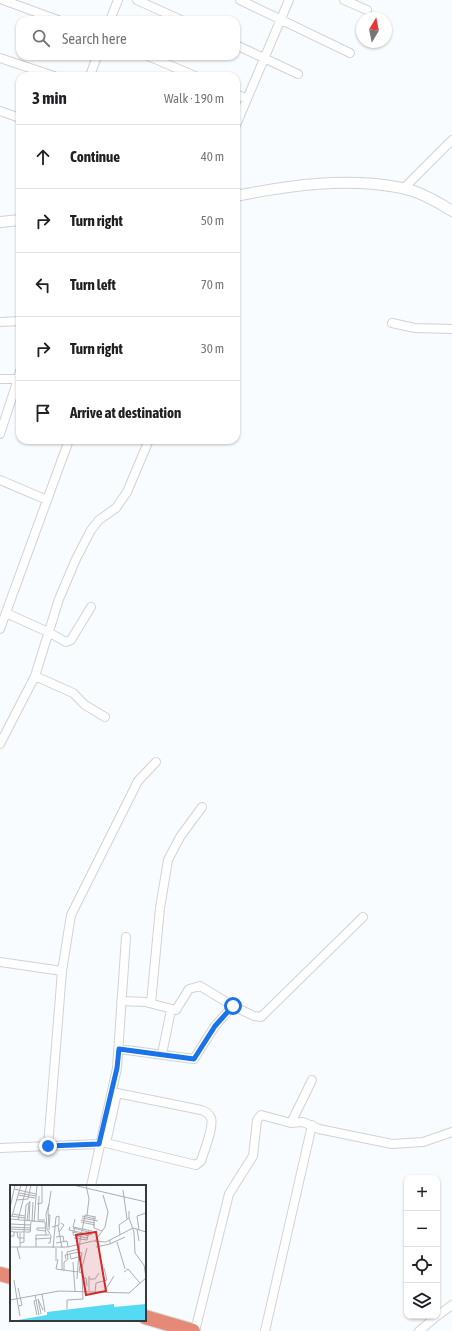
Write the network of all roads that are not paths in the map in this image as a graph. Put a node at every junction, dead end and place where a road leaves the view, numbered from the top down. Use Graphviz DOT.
graph roads {
  1 [pos="3,0"];
  2 [pos="118,0"];
  3 [pos="137,0"];
  4 [pos="240,0"];
  5 [pos="289,0"];
  6 [pos="344,0"];
  7 [pos="367,10"];
  8 [pos="47,16"];
  9 [pos="112,16"];
  10 [pos="172,16"];
  11 [pos="281,19"];
  12 [pos="240,47"];
  13 [pos="350,53"];
  14 [pos="0,58"];
  15 [pos="265,58"];
  16 [pos="96,60"];
  17 [pos="157,60"];
  18 [pos="42,72"];
  19 [pos="91,72"];
  20 [pos="185,72"];
  21 [pos="298,74"];
  22 [pos="240,96"];
  23 [pos="247,99"];
  24 [pos="0,111"];
  25 [pos="240,116"];
  26 [pos="16,117"];
  27 [pos="452,140"];
  28 [pos="404,188"];
  29 [pos="240,195"];
  30 [pos="452,211"];
  31 [pos="16,220"];
  32 [pos="0,222"];
  33 [pos="0,322"];
  34 [pos="16,322"];
  35 [pos="392,323"];
  36 [pos="452,329"];
  37 [pos="16,376"];
  38 [pos="0,379"];
  39 [pos="16,385"];
  40 [pos="0,432"];
  41 [pos="68,444"];
  42 [pos="147,444"];
  43 [pos="0,480"];
  44 [pos="47,500"];
  45 [pos="91,607"];
  46 [pos="6,613"];
  47 [pos="0,629"];
  48 [pos="48,632"];
  49 [pos="35,676"];
  50 [pos="105,717"];
  51 [pos="0,744"];
  52 [pos="156,762"];
  53 [pos="202,807"];
  54 [pos="363,917"];
  55 [pos="126,937"];
  56 [pos="0,962"];
  57 [pos="62,972"];
  58 [pos="121,1001"];
  59 [pos="151,1003"];
  60 [pos="233,1006"];
  61 [pos="171,1010"];
  62 [pos="119,1049"];
  63 [pos="162,1054"];
  64 [pos="312,1080"];
  65 [pos="114,1092"];
  66 [pos="291,1123"];
  67 [pos="312,1125"];
  68 [pos="452,1132"];
  69 [pos="99,1144"];
  70 [pos="48,1146"];
  71 [pos="0,1148"];
  72 [pos="91,1185"];
  73 [pos="0,1274"];
  74 [pos="10,1277"];
  75 [pos="452,1305"];
  76 [pos="440,1314"];
  77 [pos="146,1317"];
  78 [pos="433,1319"];
  79 [pos="194,1331"];
  80 [pos="265,1331"];
  81 [pos="419,1331"];
  1 -- 8 [label="street"];
  2 -- 9 [label="street"];
  3 -- 10 [label="street"];
  4 -- 11 [label="street"];
  5 -- 11 [label="street"];
  6 -- 7 [label="street"];
  11 -- 13 [label="street"];
  11 -- 15 [label="street"];
  12 -- 15 [label="street"];
  14 -- 18 [label="street"];
  15 -- 21 [label="street"];
  15 -- 23 [label="street"];
  16 -- 19 [label="street"];
  17 -- 20 [label="street"];
  22 -- 23 [label="street"];
  23 -- 25 [label="street"];
  24 -- 26 [label="street"];
  27 -- 28 [label="street"];
  28 -- 29 [label="street"];
  28 -- 30 [label="street"];
  31 -- 32 [label="street"];
  33 -- 34 [label="street"];
  35 -- 36 [label="street"];
  37 -- 38 [label="street"];
  39 -- 40 [label="street"];
  41 -- 44 [label="street"];
  42 -- 48 [label="street"];
  43 -- 44 [label="street"];
  44 -- 46 [label="street"];
  45 -- 48 [label="street"];
  46 -- 47 [label="street"];
  46 -- 48 [label="street"];
  48 -- 49 [label="street"];
  49 -- 50 [label="street"];
  49 -- 51 [label="street"];
  52 -- 57 [label="street"];
  53 -- 59 [label="street"];
  54 -- 60 [label="street"];
  55 -- 58 [label="street"];
  56 -- 57 [label="street"];
  57 -- 70 [label="street"];
  58 -- 59 [label="street"];
  58 -- 62 [label="street"];
  59 -- 61 [label="street"];
  60 -- 61 [label="street"];
  60 -- 63 [label="street"];
  61 -- 63 [label="street"];
  62 -- 63 [label="street"];
  62 -- 65 [label="street"];
  64 -- 66 [label="street"];
  65 -- 65 [label="street"];
  65 -- 69 [label="street"];
  66 -- 67 [label="street"];
  66 -- 79 [label="street"];
  67 -- 68 [label="street"];
  67 -- 80 [label="street"];
  69 -- 70 [label="street"];
  69 -- 72 [label="street"];
  70 -- 71 [label="street"];
  73 -- 74 [label="highway"];
  75 -- 76 [label="street"];
  77 -- 79 [label="highway"];
  78 -- 81 [label="street"];
}
